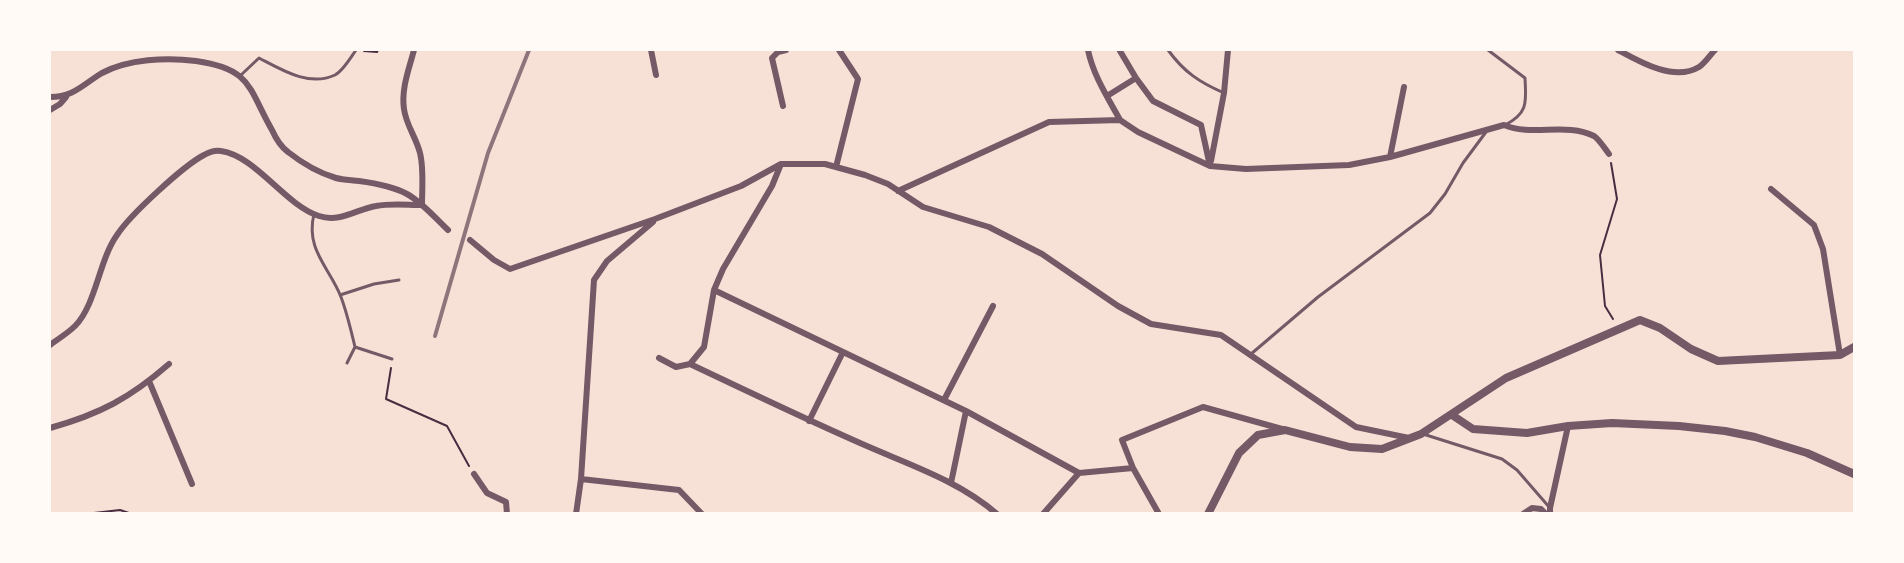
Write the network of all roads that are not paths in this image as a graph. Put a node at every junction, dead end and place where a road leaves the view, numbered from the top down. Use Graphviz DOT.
graph roads {
  1 [pos="356,50"];
  2 [pos="414,50"];
  3 [pos="651,50"];
  4 [pos="786,50"];
  5 [pos="839,50"];
  6 [pos="1088,50"];
  7 [pos="1168,50"];
  8 [pos="1228,50"];
  9 [pos="1488,50"];
  10 [pos="1618,50"];
  11 [pos="1715,50"];
  12 [pos="777,51"];
  13 [pos="1120,51"];
  14 [pos="241,75"];
  15 [pos="656,75"];
  16 [pos="1136,78"];
  17 [pos="1404,87"];
  18 [pos="1224,93"];
  19 [pos="1107,96"];
  20 [pos="50,97"];
  21 [pos="66,97"];
  22 [pos="783,106"];
  23 [pos="50,110"];
  24 [pos="1120,120"];
  25 [pos="1504,125"];
  26 [pos="1487,131"];
  27 [pos="1609,154"];
  28 [pos="1390,157"];
  29 [pos="781,164"];
  30 [pos="1210,166"];
  31 [pos="836,167"];
  32 [pos="1771,189"];
  33 [pos="898,191"];
  34 [pos="422,205"];
  35 [pos="314,214"];
  36 [pos="655,219"];
  37 [pos="448,230"];
  38 [pos="470,240"];
  39 [pos="399,280"];
  40 [pos="714,290"];
  41 [pos="340,295"];
  42 [pos="993,306"];
  43 [pos="50,345"];
  44 [pos="356,347"];
  45 [pos="1854,347"];
  46 [pos="843,352"];
  47 [pos="1840,355"];
  48 [pos="1249,356"];
  49 [pos="659,358"];
  50 [pos="392,359"];
  51 [pos="347,363"];
  52 [pos="169,364"];
  53 [pos="690,364"];
  54 [pos="149,381"];
  55 [pos="944,400"];
  56 [pos="966,411"];
  57 [pos="1452,414"];
  58 [pos="809,421"];
  59 [pos="1568,426"];
  60 [pos="50,428"];
  61 [pos="1285,430"];
  62 [pos="1421,434"];
  63 [pos="1409,438"];
  64 [pos="1133,468"];
  65 [pos="1079,473"];
  66 [pos="474,474"];
  67 [pos="1854,474"];
  68 [pos="581,479"];
  69 [pos="951,483"];
  70 [pos="192,484"];
  71 [pos="1549,512"];
  72 [pos="507,513"];
  73 [pos="576,513"];
  74 [pos="702,513"];
  75 [pos="998,513"];
  76 [pos="1043,513"];
  77 [pos="1159,513"];
  78 [pos="1208,513"];
  79 [pos="1523,513"];
  1 -- 14 [label="lane"];
  2 -- 34 [label="street"];
  3 -- 15 [label="street"];
  4 -- 12 [label="street"];
  5 -- 31 [label="street"];
  6 -- 19 [label="street"];
  7 -- 18 [label="lane"];
  8 -- 18 [label="street"];
  9 -- 25 [label="lane"];
  10 -- 11 [label="street"];
  12 -- 22 [label="street"];
  13 -- 16 [label="street"];
  14 -- 21 [label="street"];
  14 -- 34 [label="street"];
  16 -- 19 [label="street"];
  16 -- 30 [label="street"];
  17 -- 28 [label="street"];
  18 -- 30 [label="street"];
  19 -- 24 [label="street"];
  20 -- 21 [label="street"];
  21 -- 23 [label="street"];
  24 -- 30 [label="street"];
  24 -- 33 [label="street"];
  25 -- 26 [label="street"];
  25 -- 27 [label="street"];
  26 -- 28 [label="street"];
  26 -- 48 [label="lane"];
  28 -- 30 [label="street"];
  29 -- 31 [label="street"];
  29 -- 36 [label="street"];
  29 -- 40 [label="street"];
  31 -- 33 [label="street"];
  32 -- 47 [label="street"];
  33 -- 48 [label="street"];
  34 -- 35 [label="street"];
  34 -- 37 [label="street"];
  35 -- 41 [label="lane"];
  35 -- 43 [label="street"];
  36 -- 38 [label="street"];
  36 -- 68 [label="street"];
  39 -- 41 [label="lane"];
  40 -- 46 [label="street"];
  40 -- 53 [label="street"];
  41 -- 44 [label="lane"];
  42 -- 55 [label="street"];
  44 -- 50 [label="lane"];
  44 -- 51 [label="lane"];
  45 -- 47 [label="street"];
  46 -- 55 [label="street"];
  46 -- 58 [label="street"];
  47 -- 57 [label="street"];
  48 -- 63 [label="street"];
  49 -- 53 [label="street"];
  52 -- 54 [label="street"];
  53 -- 58 [label="street"];
  54 -- 60 [label="street"];
  54 -- 70 [label="street"];
  55 -- 56 [label="street"];
  56 -- 65 [label="street"];
  56 -- 69 [label="street"];
  57 -- 59 [label="street"];
  57 -- 62 [label="street"];
  58 -- 69 [label="street"];
  59 -- 67 [label="street"];
  59 -- 71 [label="street"];
  61 -- 63 [label="street"];
  61 -- 64 [label="street"];
  61 -- 78 [label="street"];
  62 -- 63 [label="street"];
  62 -- 71 [label="lane"];
  64 -- 65 [label="street"];
  64 -- 77 [label="street"];
  65 -- 76 [label="street"];
  66 -- 72 [label="street"];
  68 -- 73 [label="street"];
  68 -- 74 [label="street"];
  69 -- 75 [label="street"];
  71 -- 79 [label="street"];
}
